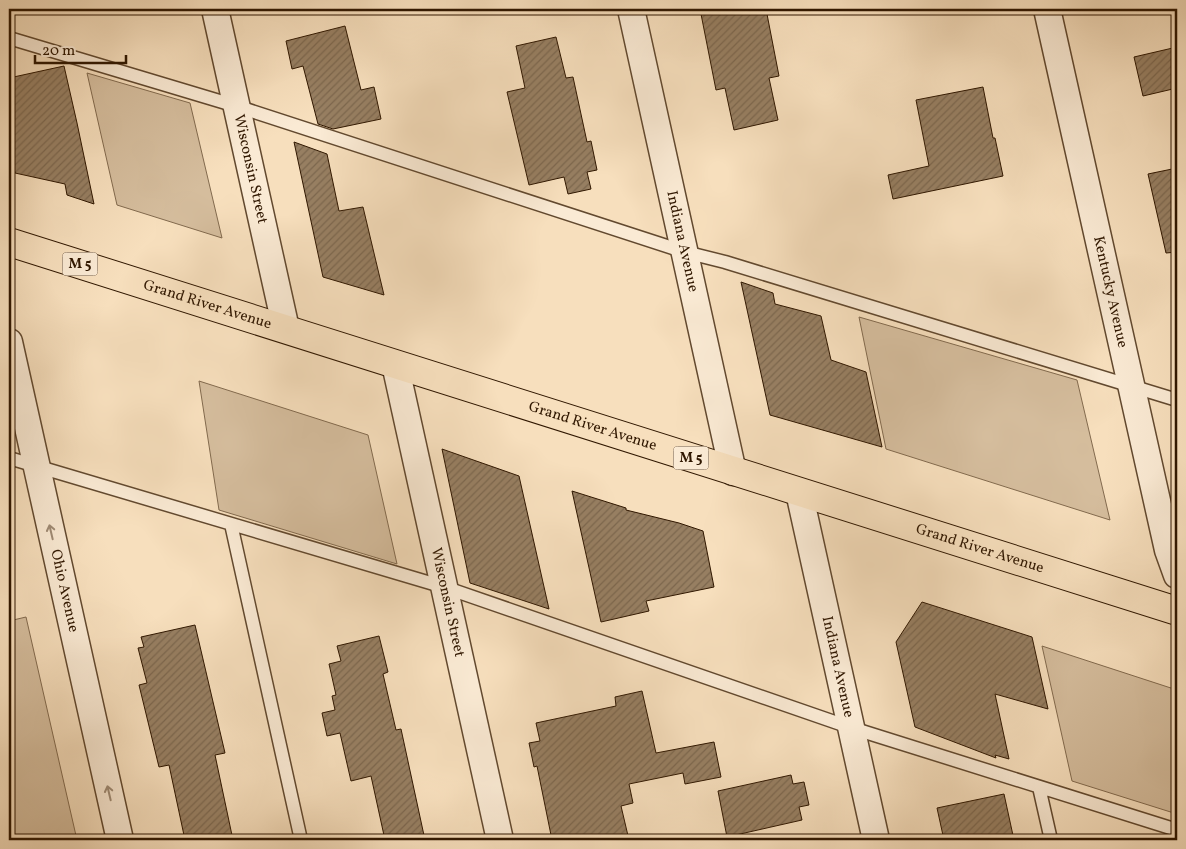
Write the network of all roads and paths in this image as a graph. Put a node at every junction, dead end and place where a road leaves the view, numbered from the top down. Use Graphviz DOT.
graph roads {
  1 [pos="214,9"];
  2 [pos="632,9"];
  3 [pos="1047,9"];
  4 [pos="9,38"];
  5 [pos="236,106"];
  6 [pos="9,242"];
  7 [pos="685,252"];
  8 [pos="286,329"];
  9 [pos="9,342"];
  10 [pos="395,364"];
  11 [pos="1131,386"];
  12 [pos="1177,400"];
  13 [pos="9,458"];
  14 [pos="36,467"];
  15 [pos="733,472"];
  16 [pos="799,492"];
  17 [pos="231,524"];
  18 [pos="1177,575"];
  19 [pos="444,587"];
  20 [pos="1177,611"];
  21 [pos="852,728"];
  22 [pos="1039,787"];
  23 [pos="1177,830"];
  24 [pos="120,840"];
  25 [pos="301,840"];
  26 [pos="500,840"];
  27 [pos="876,840"];
  28 [pos="1051,840"];
  1 -- 5 [label="street, Wisconsin Street"];
  2 -- 7 [label="street, Indiana Avenue"];
  3 -- 11 [label="street, Kentucky Avenue"];
  4 -- 5 [label="lane"];
  5 -- 7 [label="lane"];
  5 -- 8 [label="street, Wisconsin Street"];
  6 -- 8 [label="main road, Grand River Avenue / M 5"];
  7 -- 11 [label="lane"];
  7 -- 15 [label="street, Indiana Avenue"];
  8 -- 10 [label="main road, Grand River Avenue / M 5"];
  9 -- 14 [label="street, Ohio Avenue"];
  10 -- 15 [label="main road, Grand River Avenue / M 5"];
  10 -- 19 [label="street, Wisconsin Street"];
  11 -- 12 [label="lane"];
  11 -- 18 [label="street, Kentucky Avenue"];
  13 -- 14 [label="lane"];
  14 -- 17 [label="lane"];
  24 -- 14 [label="street, Ohio Avenue, one-way"];
  15 -- 16 [label="main road, Grand River Avenue / M 5"];
  16 -- 20 [label="main road, Grand River Avenue / M 5"];
  16 -- 21 [label="street, Indiana Avenue"];
  17 -- 19 [label="lane"];
  17 -- 25 [label="lane"];
  19 -- 21 [label="lane"];
  19 -- 26 [label="street, Wisconsin Street"];
  21 -- 22 [label="lane"];
  21 -- 27 [label="street, Indiana Avenue"];
  22 -- 23 [label="lane"];
  22 -- 28 [label="lane"];
}
